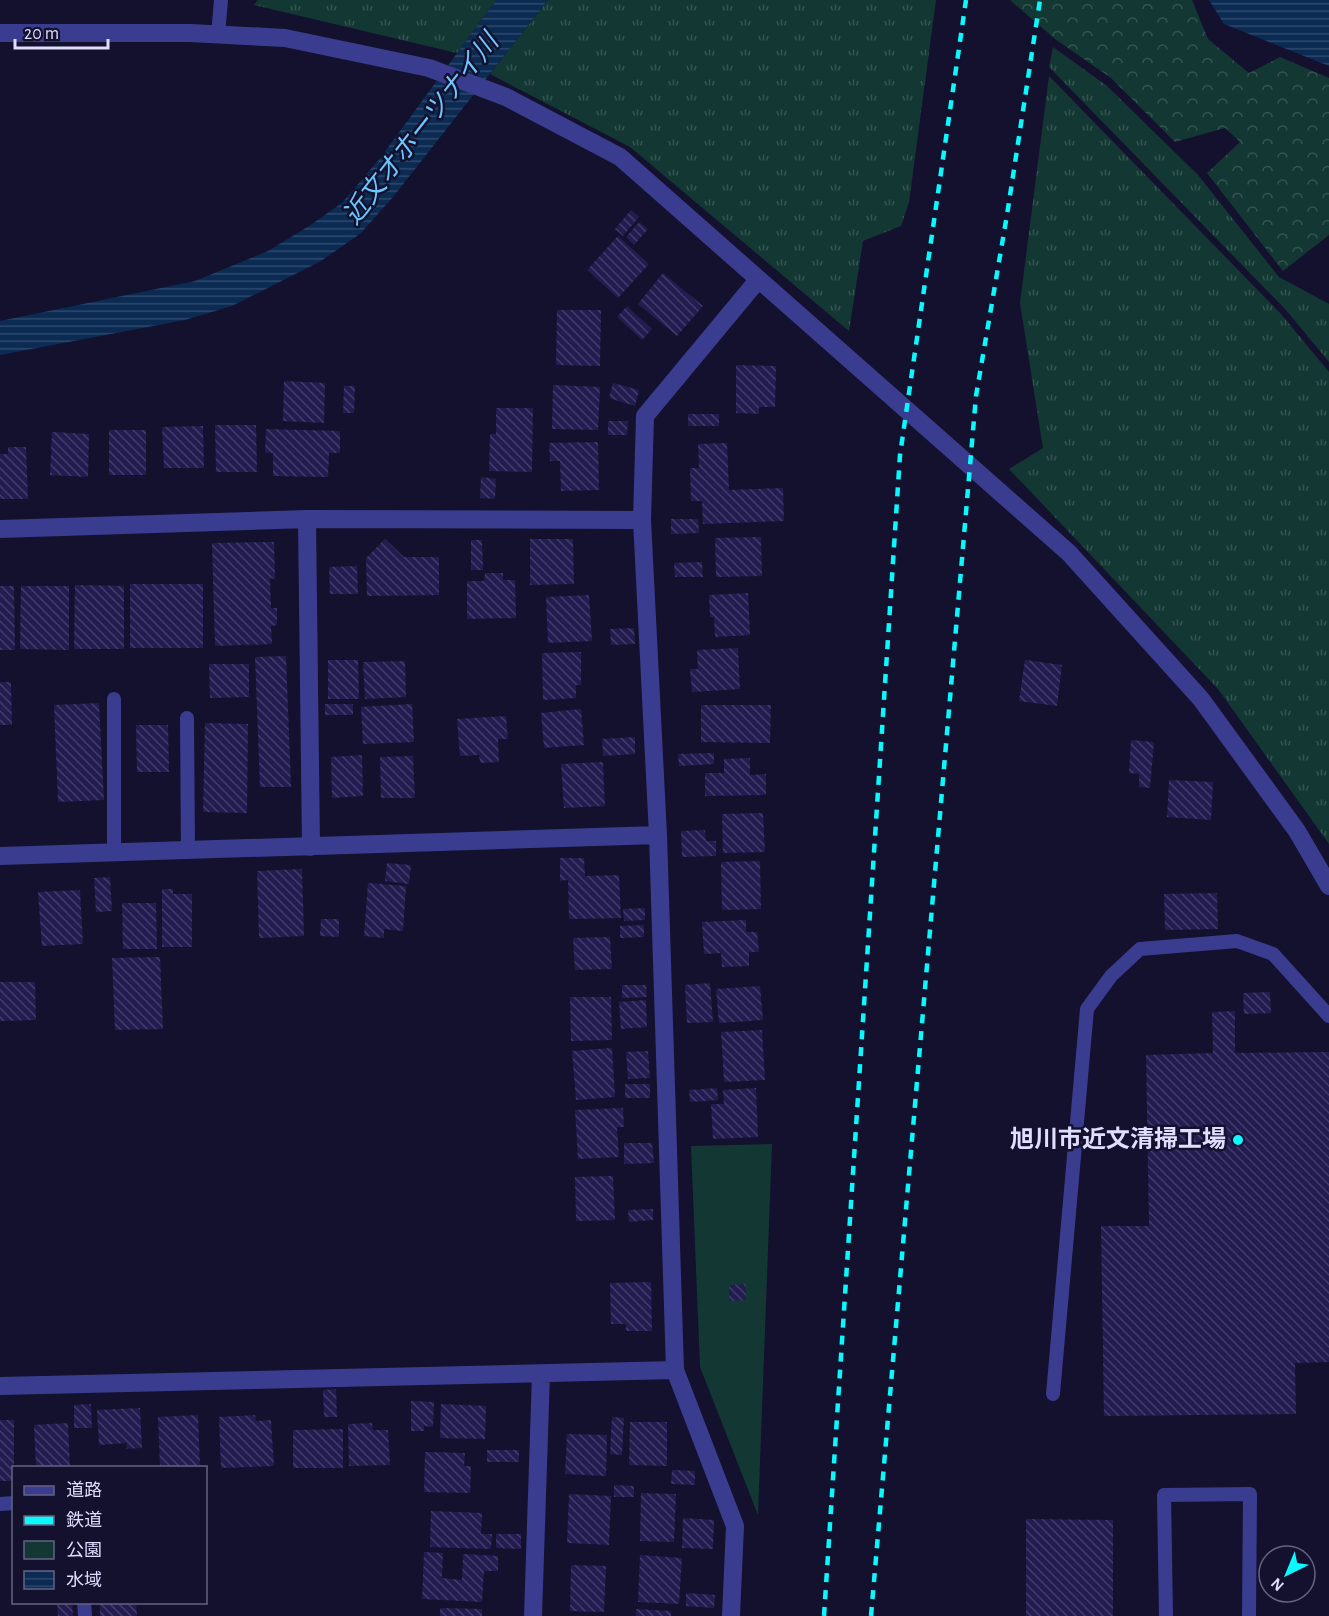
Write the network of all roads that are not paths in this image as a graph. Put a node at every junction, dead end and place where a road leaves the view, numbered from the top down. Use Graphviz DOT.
graph roads {
  1 [pos="221,0"];
  2 [pos="0,33"];
  3 [pos="218,35"];
  4 [pos="758,280"];
  5 [pos="307,519"];
  6 [pos="642,520"];
  7 [pos="0,529"];
  8 [pos="114,699"];
  9 [pos="187,718"];
  10 [pos="658,835"];
  11 [pos="311,847"];
  12 [pos="188,851"];
  13 [pos="114,853"];
  14 [pos="0,856"];
  15 [pos="1329,886"];
  16 [pos="1329,1016"];
  17 [pos="675,1370"];
  18 [pos="541,1374"];
  19 [pos="0,1386"];
  20 [pos="1053,1394"];
  21 [pos="534,1616"];
  22 [pos="731,1616"];
  23 [pos="1166,1616"];
  24 [pos="1249,1616"];
  1 -- 3 [label="lane"];
  2 -- 3 [label="street"];
  3 -- 4 [label="street"];
  4 -- 6 [label="street"];
  4 -- 15 [label="street"];
  5 -- 6 [label="street"];
  5 -- 7 [label="street"];
  5 -- 11 [label="street"];
  6 -- 10 [label="street"];
  8 -- 13 [label="lane"];
  9 -- 12 [label="lane"];
  10 -- 11 [label="street"];
  10 -- 17 [label="street"];
  11 -- 12 [label="street"];
  12 -- 13 [label="street"];
  13 -- 14 [label="street"];
  16 -- 20 [label="lane"];
  17 -- 18 [label="street"];
  17 -- 22 [label="street"];
  18 -- 19 [label="street"];
  18 -- 21 [label="street"];
  23 -- 24 [label="lane"];
}
